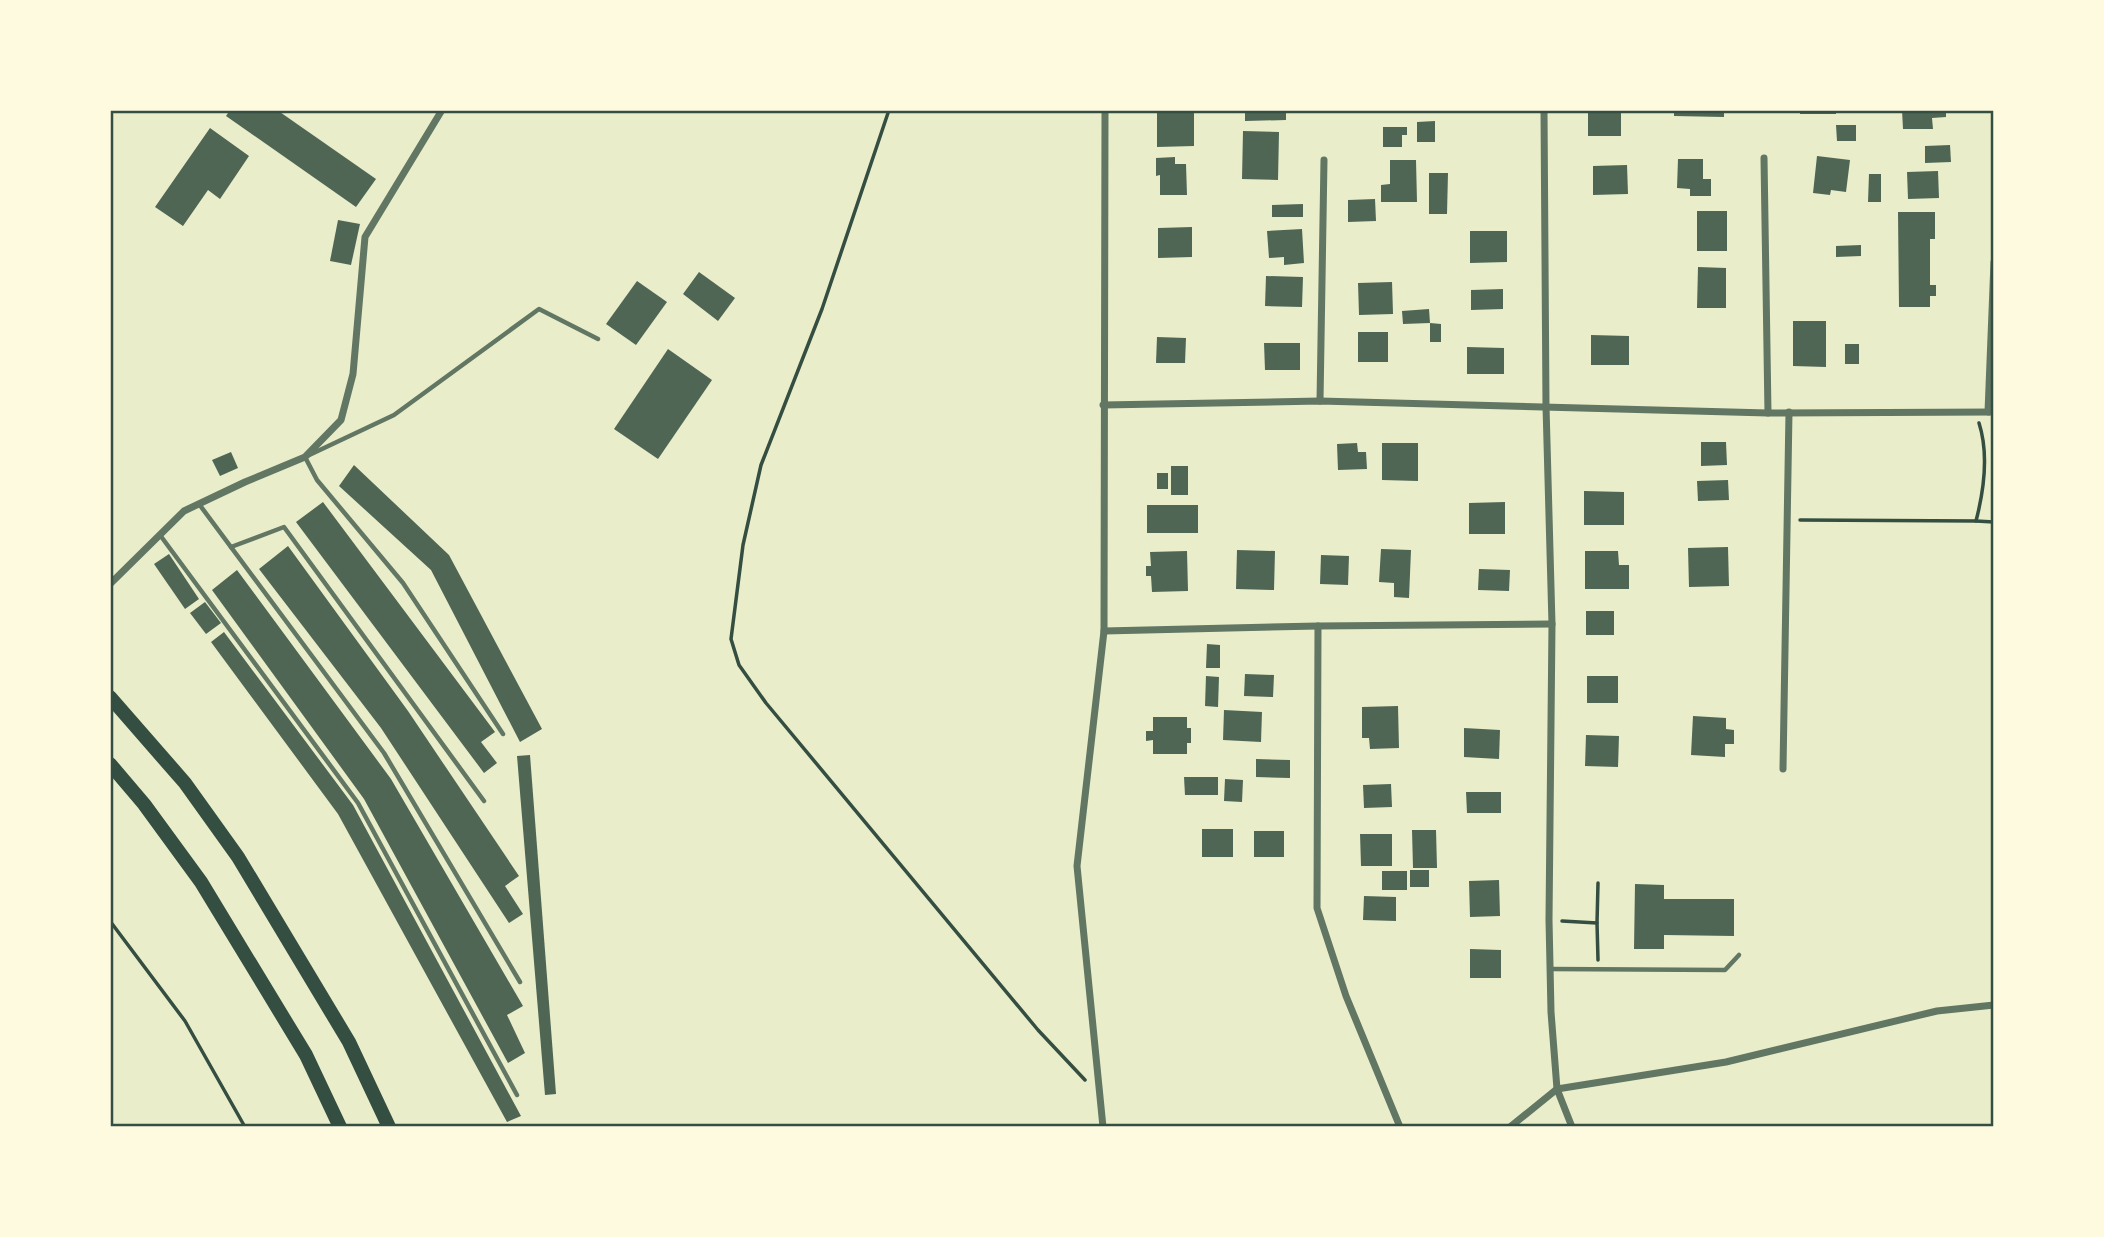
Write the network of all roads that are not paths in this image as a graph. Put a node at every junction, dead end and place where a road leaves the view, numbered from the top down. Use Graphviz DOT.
graph roads {
  1 [pos="442,110"];
  2 [pos="1105,110"];
  3 [pos="1544,110"];
  4 [pos="1764,158"];
  5 [pos="1324,160"];
  6 [pos="1994,262"];
  7 [pos="598,339"];
  8 [pos="1320,401"];
  9 [pos="1104,405"];
  10 [pos="1546,406"];
  11 [pos="1789,412"];
  12 [pos="1991,412"];
  13 [pos="1768,413"];
  14 [pos="305,457"];
  15 [pos="199,504"];
  16 [pos="160,535"];
  17 [pos="231,547"];
  18 [pos="110,584"];
  19 [pos="1552,624"];
  20 [pos="1318,625"];
  21 [pos="1104,631"];
  22 [pos="110,696"];
  23 [pos="503,734"];
  24 [pos="110,764"];
  25 [pos="1783,769"];
  26 [pos="484,801"];
  27 [pos="1739,955"];
  28 [pos="1550,969"];
  29 [pos="520,982"];
  30 [pos="1994,1005"];
  31 [pos="1557,1089"];
  32 [pos="517,1095"];
  33 [pos="340,1127"];
  34 [pos="389,1127"];
  35 [pos="1103,1127"];
  36 [pos="1400,1127"];
  37 [pos="1510,1127"];
  38 [pos="1572,1127"];
  1 -- 14 [label="street"];
  2 -- 9 [label="street"];
  3 -- 10 [label="street"];
  4 -- 13 [label="street"];
  5 -- 8 [label="street"];
  6 -- 12 [label="street"];
  7 -- 14 [label="lane"];
  8 -- 9 [label="street"];
  8 -- 10 [label="street"];
  9 -- 21 [label="street"];
  10 -- 13 [label="street"];
  10 -- 19 [label="street"];
  11 -- 12 [label="street"];
  11 -- 13 [label="street"];
  11 -- 25 [label="street"];
  14 -- 15 [label="street"];
  14 -- 23 [label="lane"];
  15 -- 16 [label="street"];
  15 -- 17 [label="lane"];
  16 -- 18 [label="street"];
  16 -- 32 [label="lane"];
  17 -- 26 [label="lane"];
  17 -- 29 [label="lane"];
  19 -- 20 [label="street"];
  19 -- 28 [label="street"];
  20 -- 21 [label="street"];
  20 -- 36 [label="street"];
  21 -- 35 [label="street"];
  22 -- 34 [label="main road"];
  24 -- 33 [label="main road"];
  27 -- 28 [label="lane"];
  28 -- 31 [label="street"];
  30 -- 31 [label="street"];
  31 -- 37 [label="street"];
  31 -- 38 [label="street"];
}
